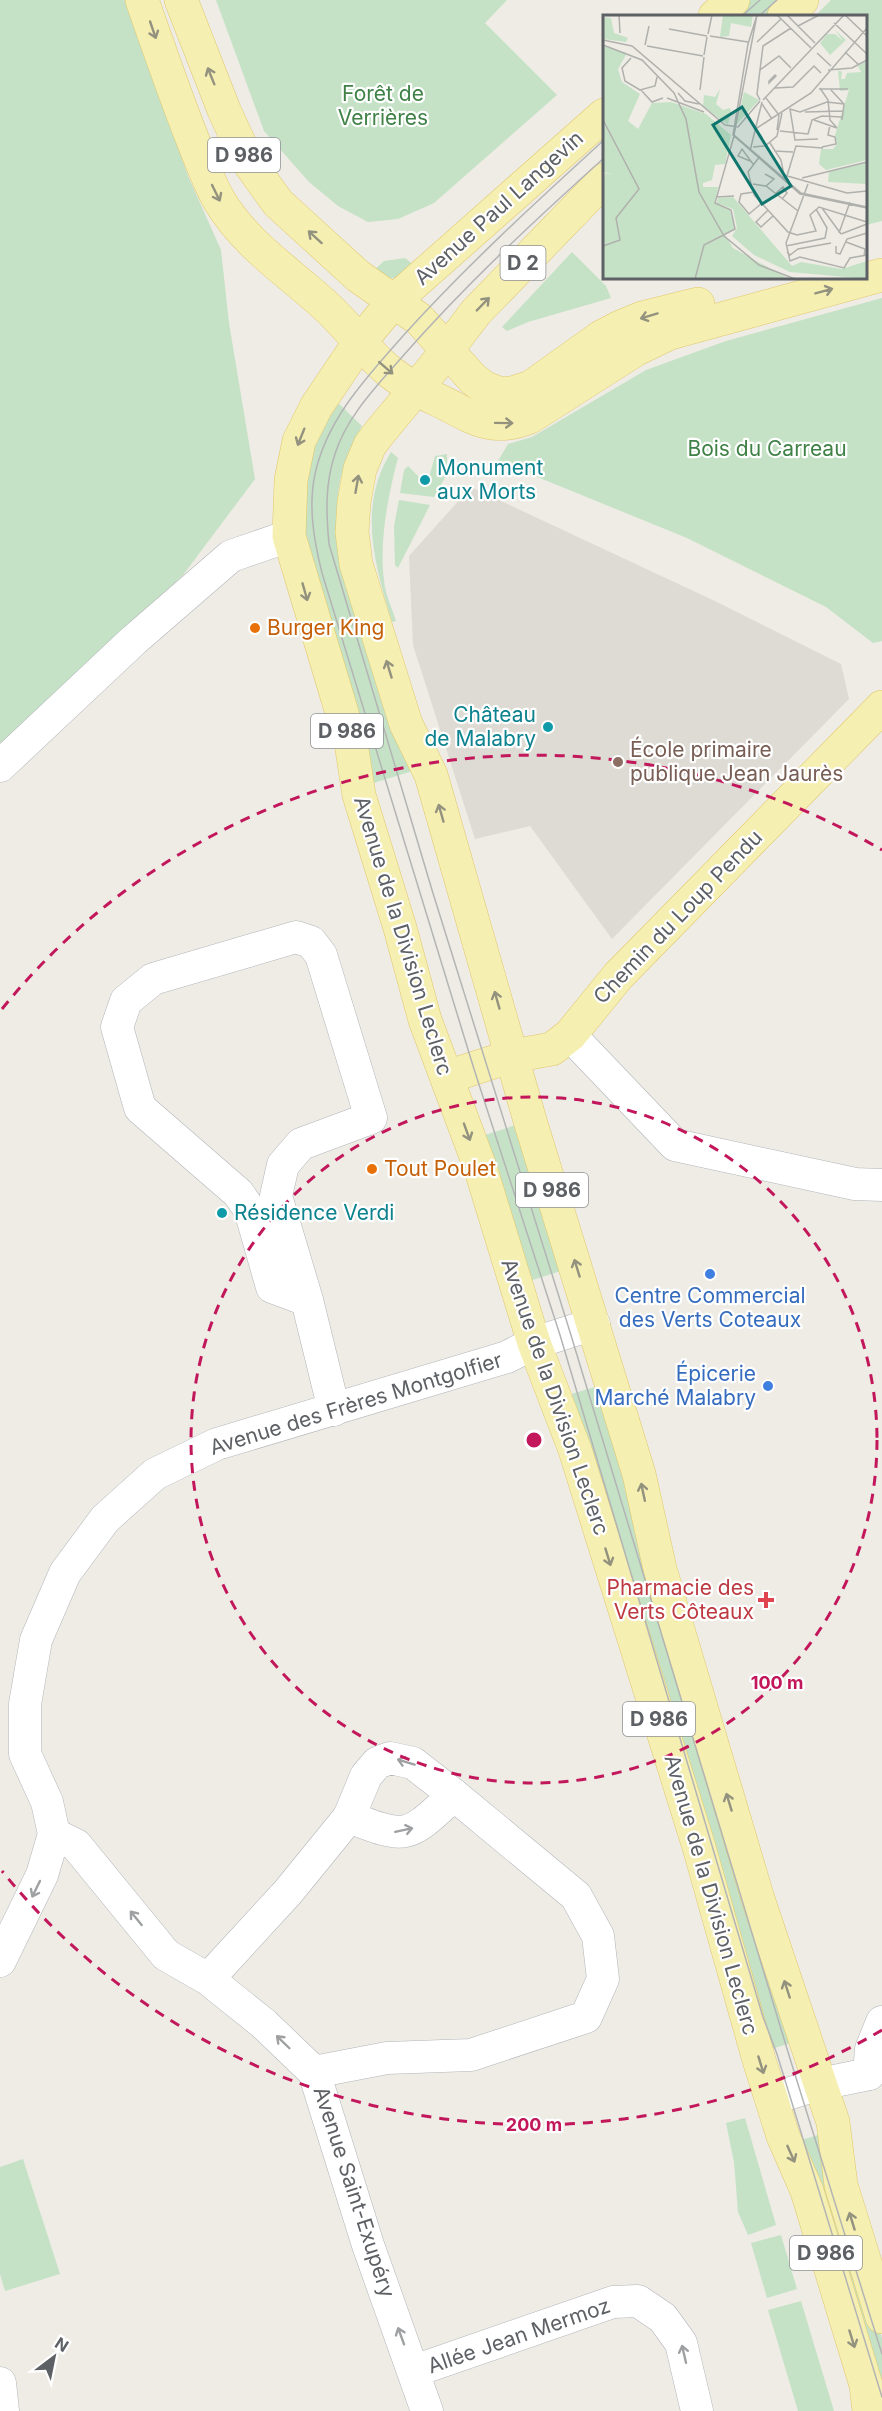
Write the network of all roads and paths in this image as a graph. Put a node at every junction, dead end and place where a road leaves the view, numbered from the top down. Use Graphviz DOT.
graph roads {
  1 [pos="142,0"];
  2 [pos="181,0"];
  3 [pos="733,0"];
  4 [pos="802,0"];
  5 [pos="716,15"];
  6 [pos="785,15"];
  7 [pos="603,116"];
  8 [pos="603,181"];
  9 [pos="882,254"];
  10 [pos="867,259"];
  11 [pos="882,275"];
  12 [pos="792,279"];
  13 [pos="394,302"];
  14 [pos="359,343"];
  15 [pos="448,351"];
  16 [pos="416,390"];
  17 [pos="289,536"];
  18 [pos="882,707"];
  19 [pos="0,766"];
  20 [pos="570,1035"];
  21 [pos="512,1056"];
  22 [pos="447,1077"];
  23 [pos="882,1185"];
  24 [pos="307,1300"];
  25 [pos="594,1324"];
  26 [pos="534,1343"];
  27 [pos="334,1410"];
  28 [pos="454,1794"];
  29 [pos="349,1817"];
  30 [pos="54,1834"];
  31 [pos="0,1961"];
  32 [pos="208,1978"];
  33 [pos="882,2022"];
  34 [pos="314,2072"];
  35 [pos="876,2080"];
  36 [pos="820,2084"];
  37 [pos="771,2099"];
  38 [pos="882,2317"];
  39 [pos="414,2371"];
  40 [pos="0,2382"];
  41 [pos="3,2411"];
  42 [pos="428,2411"];
  43 [pos="697,2411"];
  44 [pos="869,2411"];
  1 -- 14 [label="main road, D 986, one-way"];
  13 -- 2 [label="main road, D 986, one-way"];
  3 -- 5 [label="main road"];
  4 -- 6 [label="main road"];
  7 -- 13 [label="main road, Avenue Paul Langevin / D 2"];
  15 -- 8 [label="main road, D 2, one-way"];
  9 -- 10 [label="main road"];
  16 -- 11 [label="main road, one-way"];
  12 -- 15 [label="main road, one-way"];
  13 -- 14 [label="main road, Avenue Paul Langevin"];
  13 -- 15 [label="main road"];
  14 -- 16 [label="main road, one-way"];
  14 -- 17 [label="main road, Avenue de la Division Leclerc / D 986, one-way"];
  15 -- 16 [label="main road, D 2"];
  21 -- 16 [label="main road, Avenue de la Division Leclerc / D 986, one-way"];
  17 -- 19 [label="street"];
  17 -- 22 [label="main road, Avenue de la Division Leclerc / D 986, one-way"];
  18 -- 20 [label="main road, Chemin du Loup Pendu"];
  20 -- 21 [label="main road, Chemin du Loup Pendu"];
  20 -- 23 [label="street"];
  21 -- 22 [label="main road, Chemin du Loup Pendu"];
  25 -- 21 [label="main road, Avenue de la Division Leclerc / D 986, one-way"];
  22 -- 26 [label="main road, Avenue de la Division Leclerc / D 986, one-way"];
  24 -- 24 [label="street"];
  24 -- 27 [label="street"];
  25 -- 26 [label="street, Avenue des Frères Montgolfier"];
  36 -- 25 [label="main road, Avenue de la Division Leclerc / D 986, one-way"];
  26 -- 27 [label="street, Avenue des Frères Montgolfier"];
  26 -- 37 [label="main road, Avenue de la Division Leclerc / D 986, one-way"];
  27 -- 30 [label="street, Avenue des Frères Montgolfier"];
  29 -- 28 [label="street, one-way"];
  28 -- 29 [label="street, one-way"];
  28 -- 34 [label="street"];
  29 -- 32 [label="street"];
  30 -- 31 [label="street, one-way"];
  32 -- 30 [label="street, Avenue Saint-Exupéry, one-way"];
  34 -- 32 [label="street, Avenue Saint-Exupéry, one-way"];
  33 -- 35 [label="street"];
  39 -- 34 [label="street, Avenue Saint-Exupéry, one-way"];
  35 -- 36 [label="street"];
  36 -- 37 [label="street"];
  38 -- 36 [label="main road, Avenue de la Division Leclerc / D 986, one-way"];
  37 -- 44 [label="main road, Avenue de la Division Leclerc / D 986, one-way"];
  39 -- 42 [label="street, Avenue Saint-Exupéry"];
  43 -- 39 [label="street, Allée Jean Mermoz, one-way"];
  40 -- 41 [label="street"];
}
